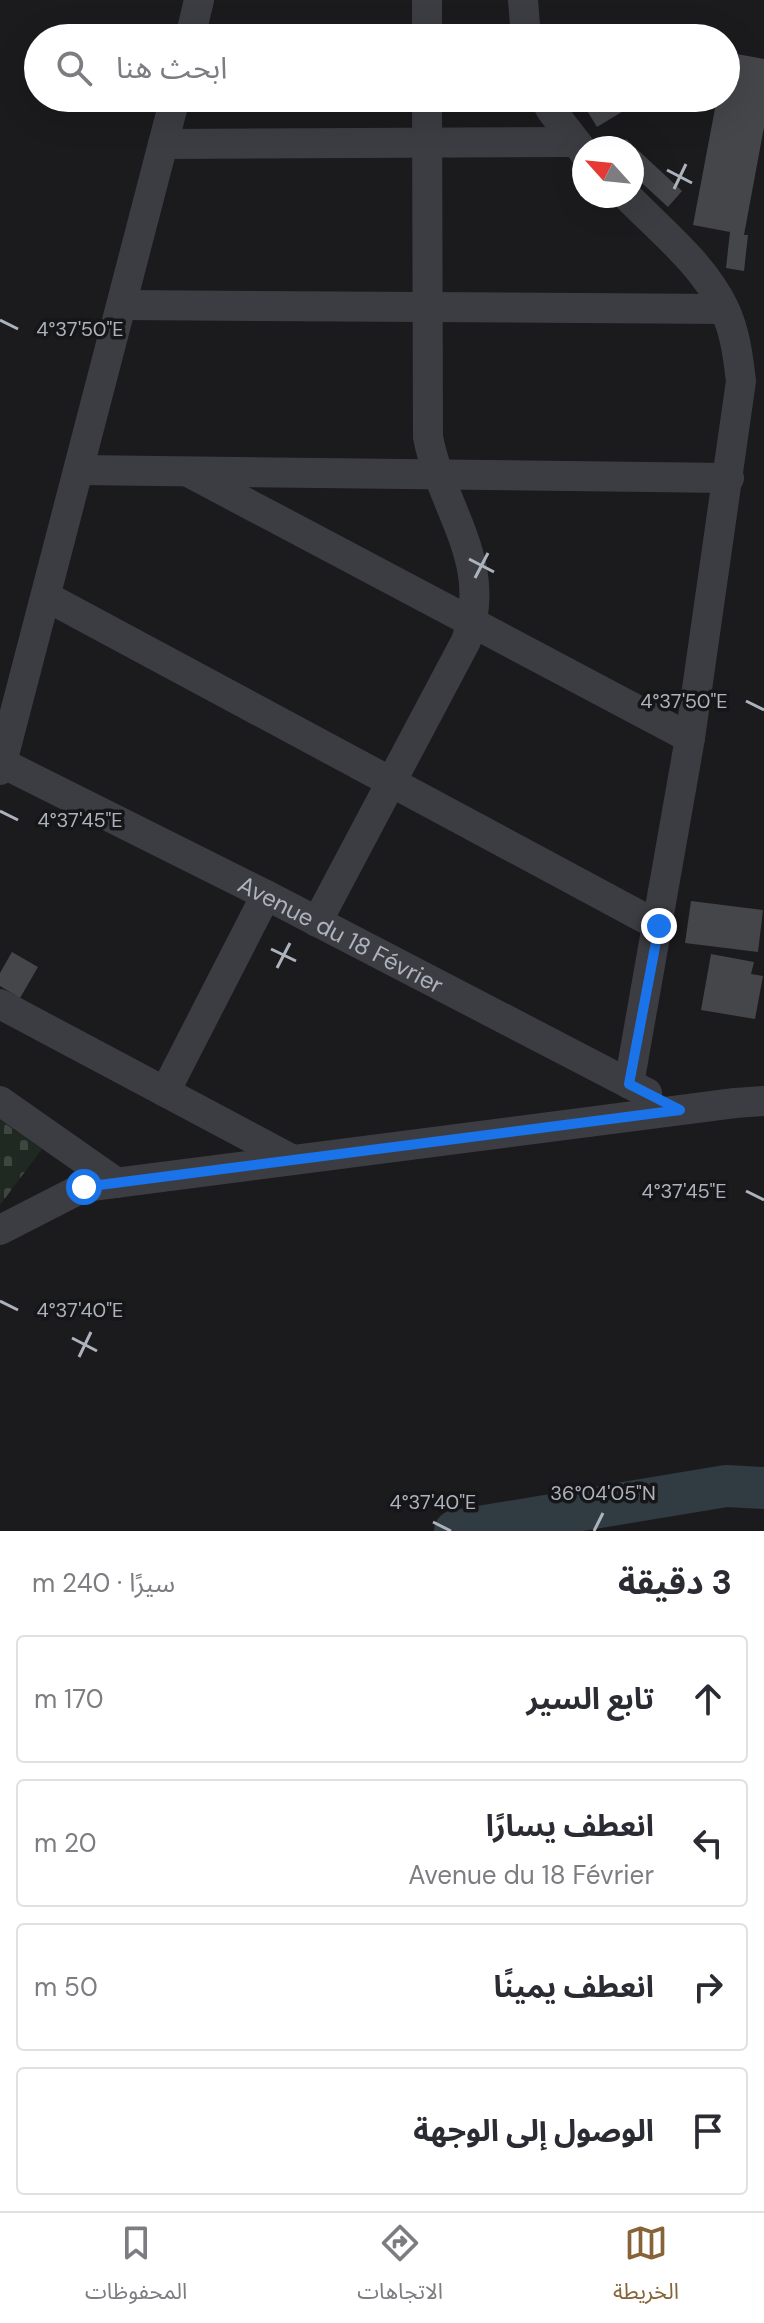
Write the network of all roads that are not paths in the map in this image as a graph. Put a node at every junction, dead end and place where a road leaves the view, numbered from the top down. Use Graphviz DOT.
graph roads {
  1 [pos="199,0"];
  2 [pos="427,0"];
  3 [pos="523,0"];
  4 [pos="193,24"];
  5 [pos="427,24"];
  6 [pos="525,24"];
  7 [pos="171,112"];
  8 [pos="427,112"];
  9 [pos="555,112"];
  10 [pos="572,137"];
  11 [pos="427,143"];
  12 [pos="163,144"];
  13 [pos="572,147"];
  14 [pos="639,208"];
  15 [pos="122,305"];
  16 [pos="427,307"];
  17 [pos="724,309"];
  18 [pos="80,470"];
  19 [pos="187,472"];
  20 [pos="437,474"];
  21 [pos="729,478"];
  22 [pos="47,597"];
  23 [pos="472,624"];
  24 [pos="690,738"];
  25 [pos="1,765"];
  26 [pos="390,784"];
  27 [pos="266,895"];
  28 [pos="317,922"];
  29 [pos="659,926"];
  30 [pos="0,1004"];
  31 [pos="629,1084"];
  32 [pos="165,1092"];
  33 [pos="0,1101"];
  34 [pos="764,1101"];
  35 [pos="680,1110"];
  36 [pos="293,1160"];
  37 [pos="117,1183"];
  38 [pos="0,1230"];
  1 -- 4 [label="street"];
  2 -- 5 [label="street"];
  3 -- 6 [label="street"];
  7 -- 12 [label="street"];
  8 -- 11 [label="street"];
  9 -- 10 [label="street"];
  11 -- 12 [label="street"];
  11 -- 13 [label="street"];
  11 -- 16 [label="street"];
  12 -- 15 [label="street"];
  14 -- 17 [label="street"];
  15 -- 16 [label="street"];
  15 -- 18 [label="street"];
  16 -- 17 [label="street"];
  16 -- 20 [label="street"];
  17 -- 21 [label="street"];
  18 -- 19 [label="street"];
  18 -- 22 [label="street"];
  19 -- 20 [label="street"];
  19 -- 23 [label="street"];
  20 -- 21 [label="street"];
  20 -- 23 [label="street"];
  21 -- 24 [label="street"];
  22 -- 25 [label="street"];
  22 -- 26 [label="street"];
  23 -- 24 [label="street"];
  23 -- 26 [label="street"];
  24 -- 29 [label="street"];
  25 -- 27 [label="street, Avenue du 18 Février"];
  26 -- 28 [label="street"];
  26 -- 29 [label="street"];
  27 -- 28 [label="street, Avenue du 18 Février"];
  27 -- 32 [label="street"];
  28 -- 31 [label="street, Avenue du 18 Février"];
  29 -- 31 [label="street"];
  30 -- 32 [label="street"];
  31 -- 35 [label="street, Avenue du 18 Février"];
  32 -- 36 [label="street"];
  33 -- 37 [label="street"];
  34 -- 35 [label="street"];
  35 -- 36 [label="street"];
  36 -- 37 [label="street"];
  37 -- 38 [label="street"];
}
